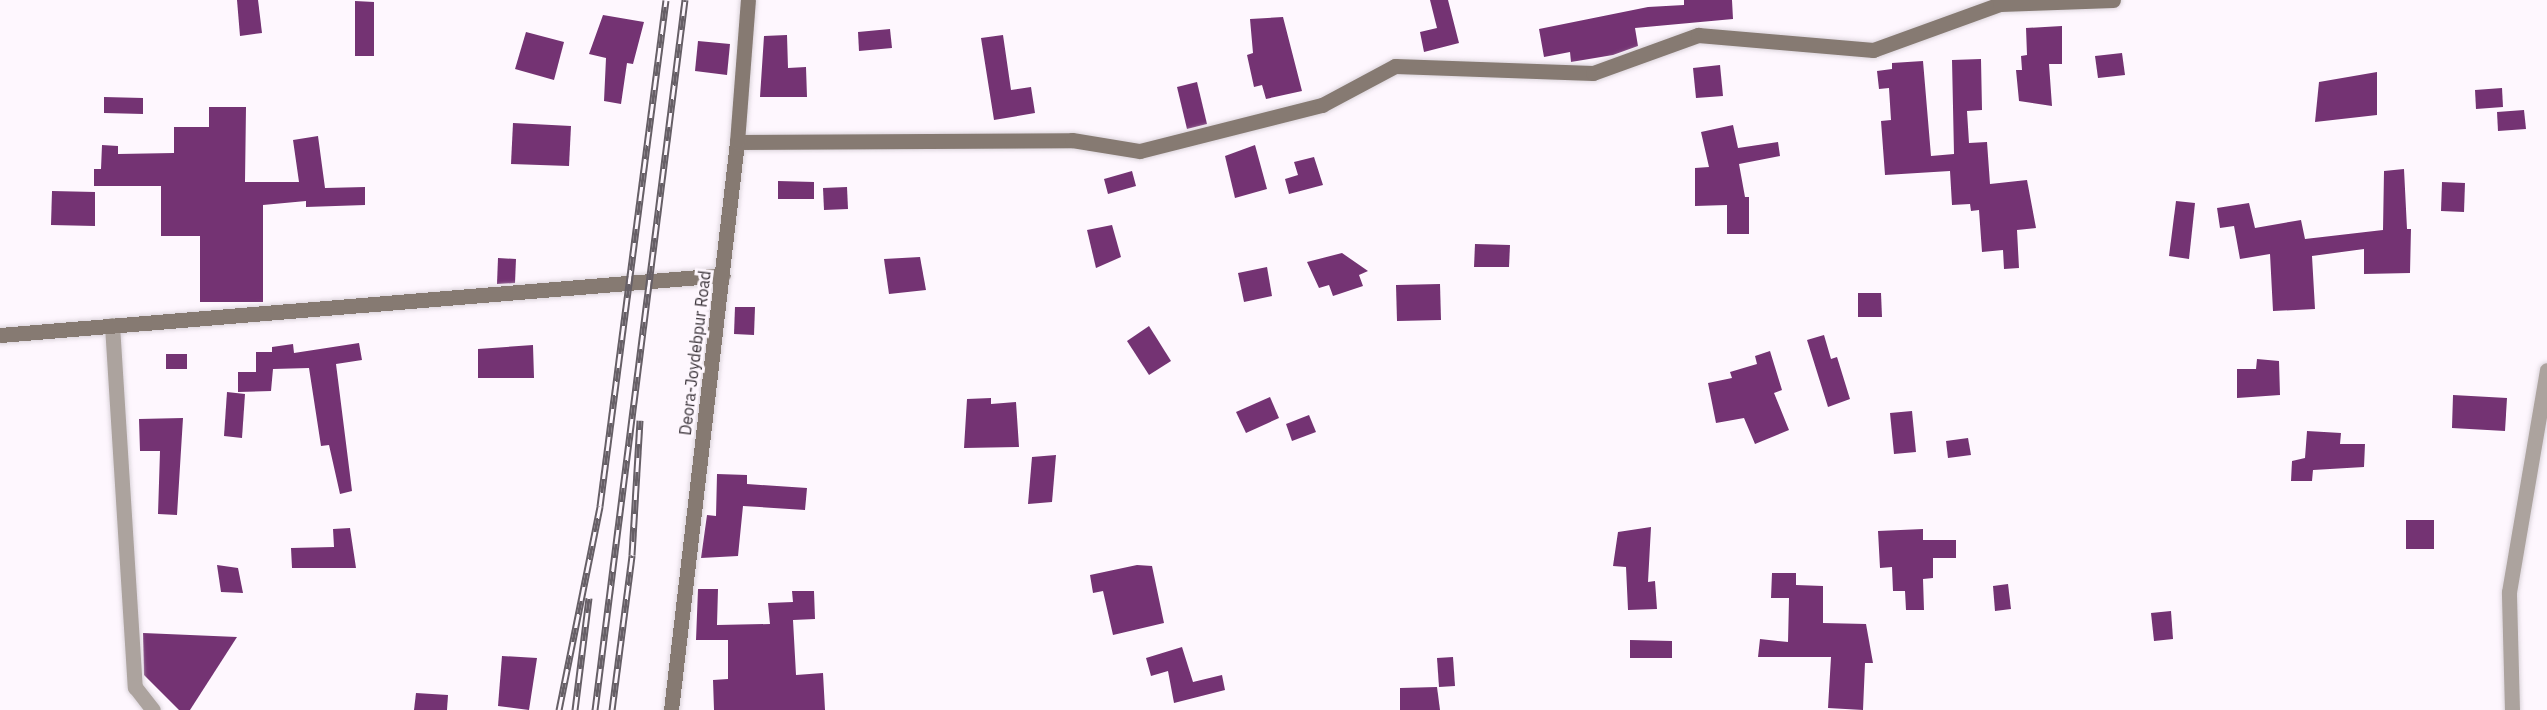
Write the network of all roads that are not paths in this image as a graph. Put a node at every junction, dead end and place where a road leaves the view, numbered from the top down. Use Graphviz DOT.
graph roads {
  1 [pos="748,0"];
  2 [pos="2113,0"];
  3 [pos="737,142"];
  4 [pos="723,275"];
  5 [pos="111,325"];
  6 [pos="0,335"];
  7 [pos="2547,370"];
  8 [pos="153,710"];
  9 [pos="671,710"];
  10 [pos="2512,710"];
  1 -- 3 [label="street, Deora-Joydebpur Road"];
  2 -- 3 [label="street"];
  3 -- 4 [label="street, Deora-Joydebpur Road"];
  4 -- 5 [label="street"];
  4 -- 9 [label="street, Deora-Joydebpur Road"];
  5 -- 6 [label="street"];
  5 -- 8 [label="street"];
  7 -- 10 [label="street"];
}
